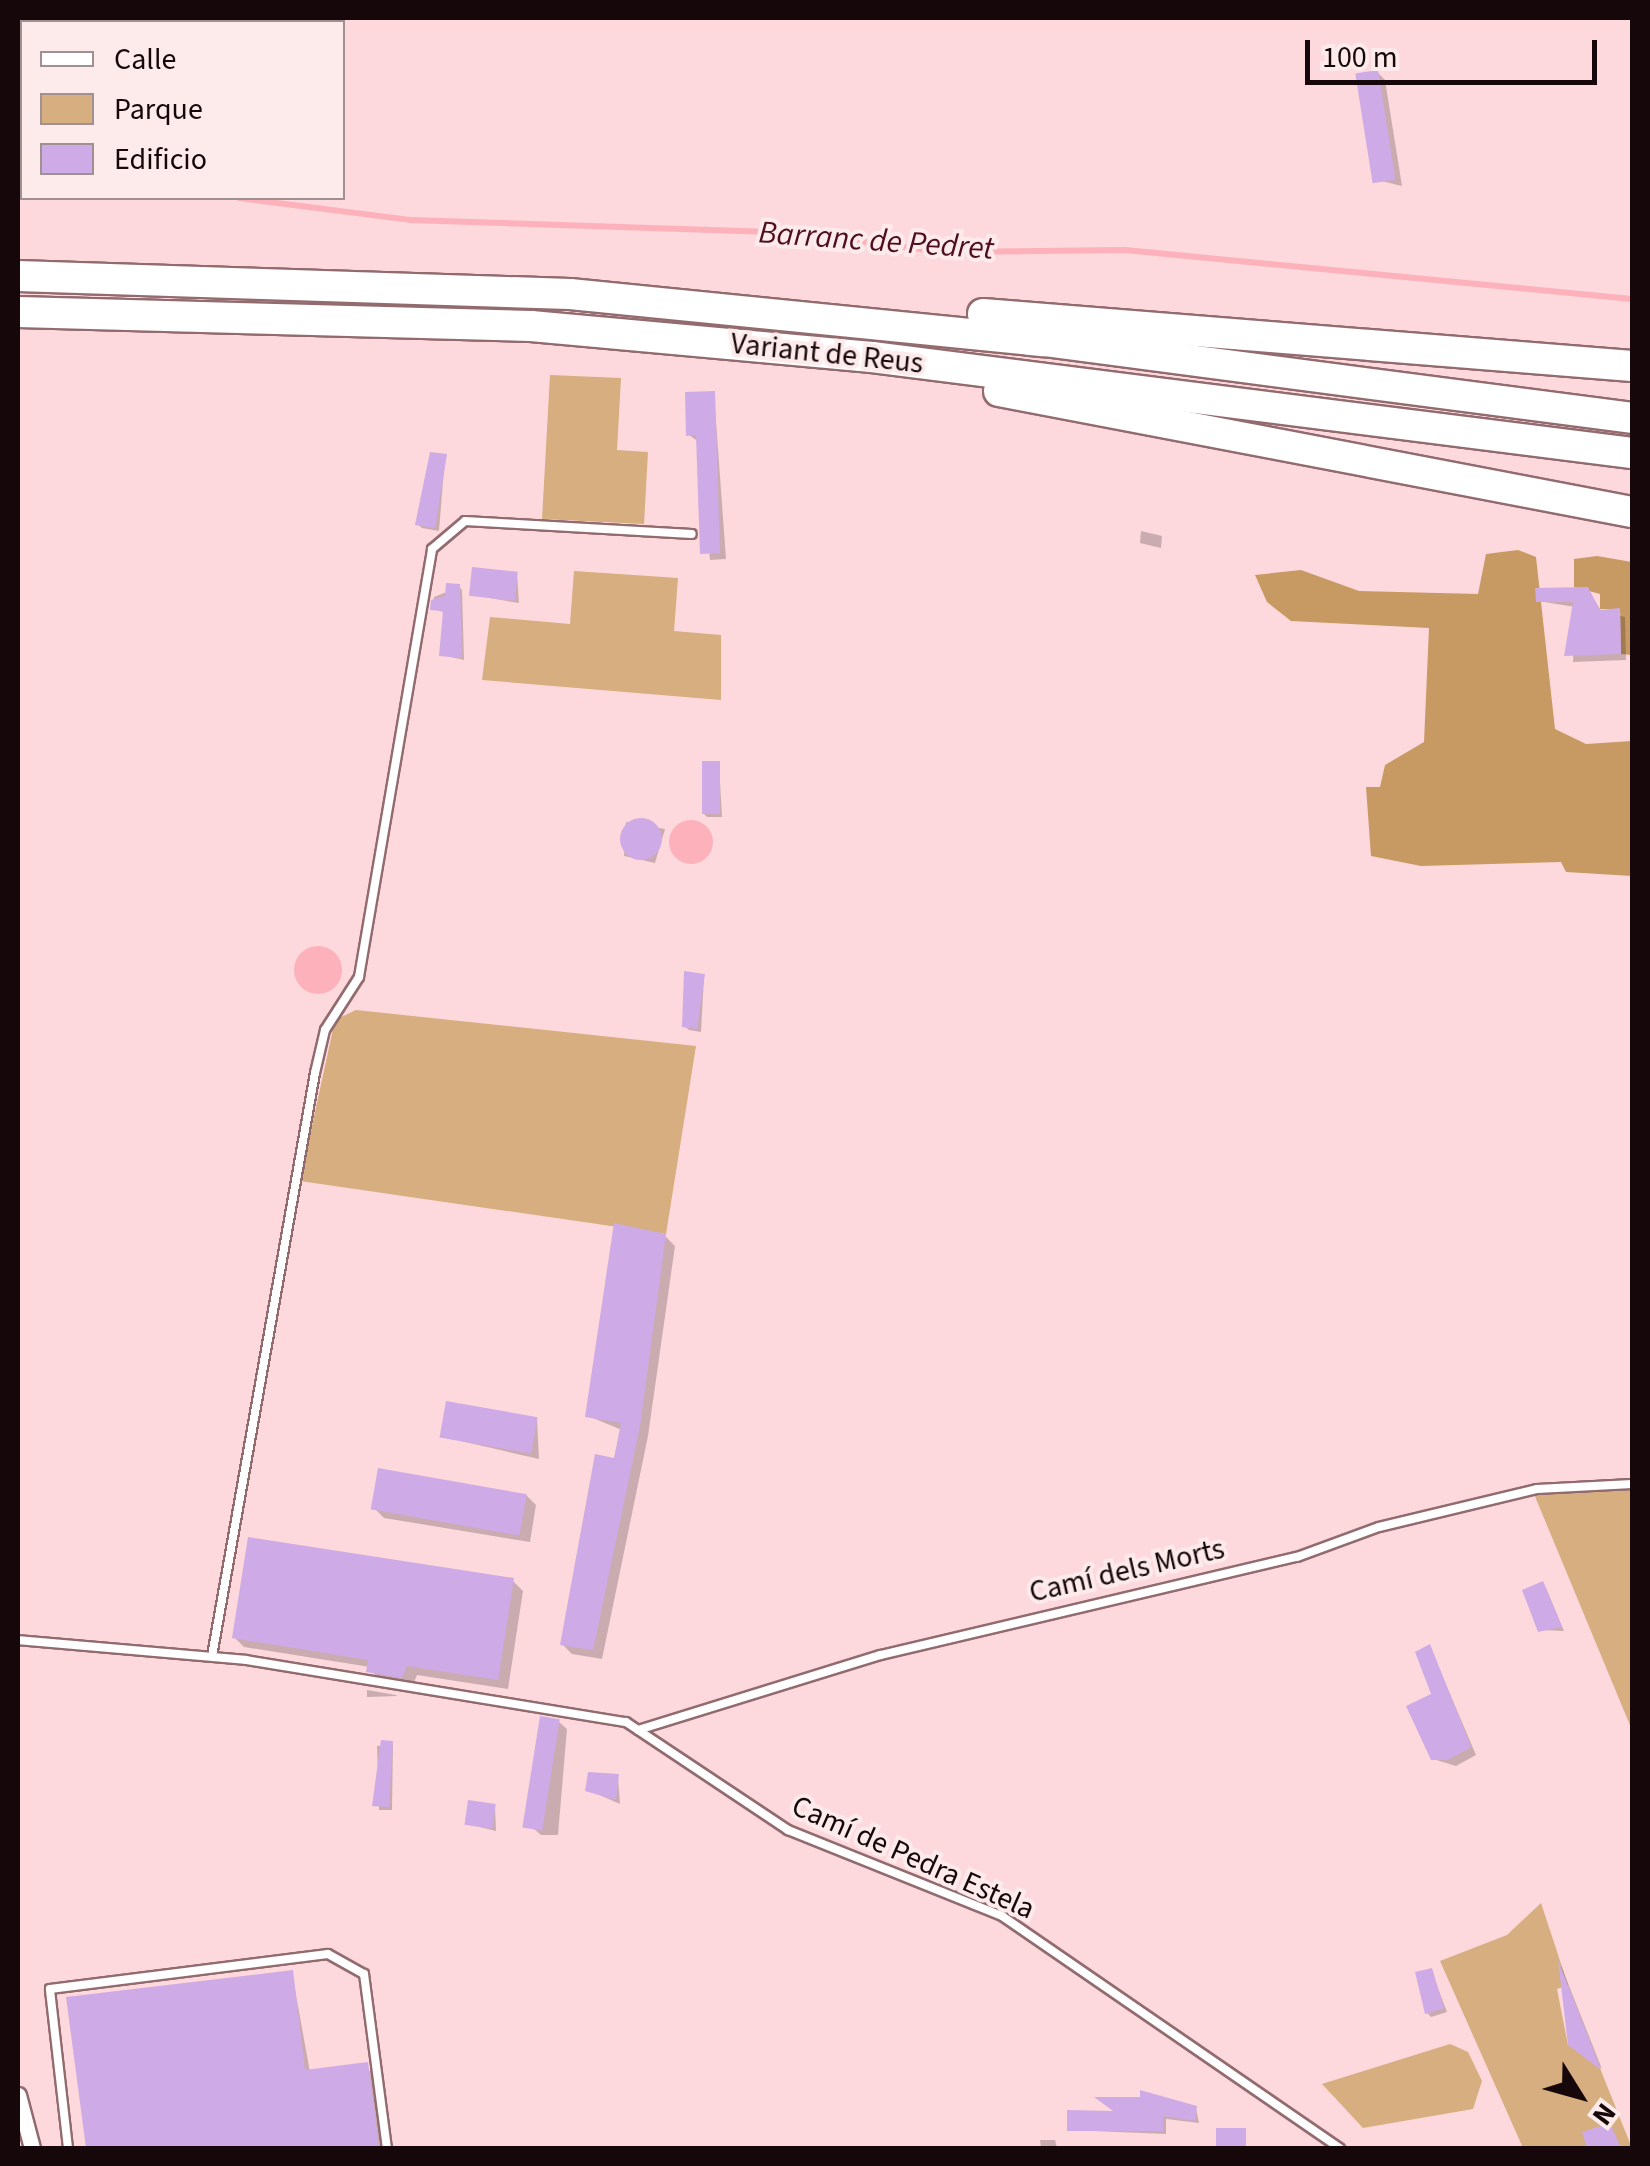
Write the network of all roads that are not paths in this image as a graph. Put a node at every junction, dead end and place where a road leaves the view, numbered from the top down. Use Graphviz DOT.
graph roads {
  1 [pos="18,276"];
  2 [pos="297,282"];
  3 [pos="18,312"];
  4 [pos="531,326"];
  5 [pos="1632,366"];
  6 [pos="1632,418"];
  7 [pos="1632,453"];
  8 [pos="1632,512"];
  9 [pos="692,534"];
  10 [pos="1632,1484"];
  11 [pos="18,1640"];
  12 [pos="212,1656"];
  13 [pos="638,1730"];
  14 [pos="18,2095"];
  15 [pos="32,2148"];
  16 [pos="68,2148"];
  17 [pos="387,2148"];
  18 [pos="1340,2148"];
  1 -- 2 [label="highway, Variant de Reus"];
  2 -- 5 [label="highway"];
  2 -- 6 [label="highway, Variant de Reus"];
  3 -- 4 [label="highway, Variant de Reus"];
  4 -- 7 [label="highway, Variant de Reus"];
  4 -- 8 [label="highway"];
  9 -- 12 [label="lane"];
  10 -- 13 [label="lane, Camí dels Morts"];
  11 -- 12 [label="lane, Camí de Pedra Estela"];
  12 -- 13 [label="lane, Camí de Pedra Estela"];
  13 -- 18 [label="lane, Camí de Pedra Estela"];
  14 -- 15 [label="street"];
  16 -- 17 [label="lane"];
}
